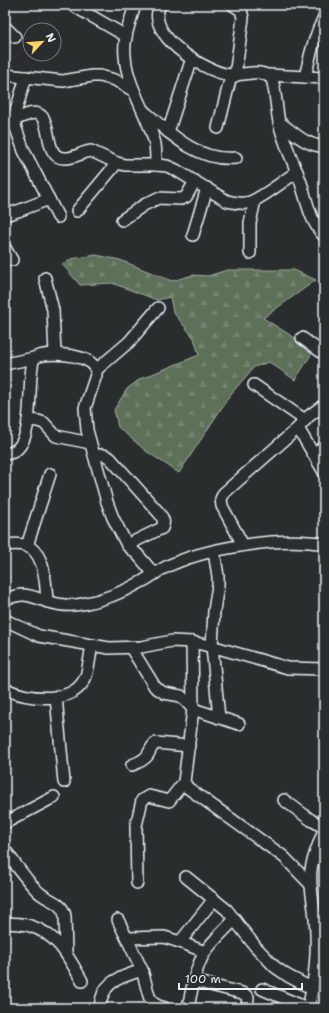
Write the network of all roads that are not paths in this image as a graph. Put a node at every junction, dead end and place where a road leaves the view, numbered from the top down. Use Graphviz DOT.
graph roads {
  1 [pos="72,5"];
  2 [pos="135,5"];
  3 [pos="160,5"];
  4 [pos="233,5"];
  5 [pos="324,17"];
  6 [pos="5,27"];
  7 [pos="126,36"];
  8 [pos="15,37"];
  9 [pos="192,58"];
  10 [pos="5,75"];
  11 [pos="269,75"];
  12 [pos="233,76"];
  13 [pos="26,77"];
  14 [pos="306,77"];
  15 [pos="324,78"];
  16 [pos="134,91"];
  17 [pos="142,109"];
  18 [pos="9,121"];
  19 [pos="279,122"];
  20 [pos="218,128"];
  21 [pos="168,132"];
  22 [pos="324,146"];
  23 [pos="236,158"];
  24 [pos="118,163"];
  25 [pos="156,166"];
  26 [pos="298,176"];
  27 [pos="195,181"];
  28 [pos="207,188"];
  29 [pos="49,199"];
  30 [pos="254,207"];
  31 [pos="77,211"];
  32 [pos="5,215"];
  33 [pos="58,218"];
  34 [pos="122,220"];
  35 [pos="193,235"];
  36 [pos="324,236"];
  37 [pos="5,248"];
  38 [pos="250,253"];
  39 [pos="12,260"];
  40 [pos="45,278"];
  41 [pos="158,308"];
  42 [pos="302,338"];
  43 [pos="55,354"];
  44 [pos="324,354"];
  45 [pos="34,358"];
  46 [pos="5,364"];
  47 [pos="96,370"];
  48 [pos="254,385"];
  49 [pos="324,405"];
  50 [pos="28,420"];
  51 [pos="302,424"];
  52 [pos="90,443"];
  53 [pos="324,447"];
  54 [pos="314,453"];
  55 [pos="5,454"];
  56 [pos="95,458"];
  57 [pos="324,472"];
  58 [pos="50,474"];
  59 [pos="324,544"];
  60 [pos="5,545"];
  61 [pos="127,545"];
  62 [pos="244,545"];
  63 [pos="27,546"];
  64 [pos="214,552"];
  65 [pos="154,574"];
  66 [pos="5,599"];
  67 [pos="47,602"];
  68 [pos="5,620"];
  69 [pos="192,642"];
  70 [pos="92,645"];
  71 [pos="212,646"];
  72 [pos="131,648"];
  73 [pos="324,669"];
  74 [pos="5,690"];
  75 [pos="56,697"];
  76 [pos="193,709"];
  77 [pos="219,718"];
  78 [pos="239,724"];
  79 [pos="189,746"];
  80 [pos="132,765"];
  81 [pos="64,782"];
  82 [pos="184,782"];
  83 [pos="54,797"];
  84 [pos="284,800"];
  85 [pos="5,823"];
  86 [pos="324,828"];
  87 [pos="5,850"];
  88 [pos="186,877"];
  89 [pos="137,883"];
  90 [pos="310,884"];
  91 [pos="214,899"];
  92 [pos="235,919"];
  93 [pos="118,920"];
  94 [pos="5,923"];
  95 [pos="127,938"];
  96 [pos="180,942"];
  97 [pos="66,952"];
  98 [pos="205,952"];
  99 [pos="142,970"];
  100 [pos="194,981"];
  101 [pos="82,982"];
  102 [pos="262,989"];
  103 [pos="313,989"];
  104 [pos="100,1008"];
  105 [pos="165,1008"];
  106 [pos="188,1008"];
  107 [pos="247,1008"];
  108 [pos="307,1008"];
  1 -- 7 [label="street"];
  2 -- 7 [label="street"];
  3 -- 9 [label="street"];
  4 -- 12 [label="street"];
  5 -- 14 [label="street"];
  6 -- 8 [label="street"];
  7 -- 16 [label="street"];
  9 -- 12 [label="street"];
  9 -- 21 [label="street"];
  10 -- 13 [label="street"];
  11 -- 12 [label="street"];
  11 -- 14 [label="street"];
  11 -- 19 [label="street"];
  12 -- 20 [label="street"];
  13 -- 16 [label="street"];
  13 -- 18 [label="street"];
  14 -- 15 [label="street"];
  16 -- 17 [label="street"];
  17 -- 21 [label="street"];
  17 -- 25 [label="street"];
  18 -- 24 [label="street"];
  18 -- 29 [label="street"];
  19 -- 22 [label="street"];
  19 -- 26 [label="street"];
  21 -- 23 [label="street"];
  24 -- 25 [label="street"];
  24 -- 31 [label="street"];
  25 -- 27 [label="street"];
  26 -- 30 [label="street"];
  26 -- 36 [label="street"];
  27 -- 28 [label="street"];
  27 -- 34 [label="street"];
  28 -- 30 [label="street"];
  28 -- 35 [label="street"];
  29 -- 32 [label="street"];
  29 -- 33 [label="street"];
  30 -- 38 [label="street"];
  37 -- 39 [label="street"];
  40 -- 43 [label="street"];
  41 -- 47 [label="street"];
  42 -- 44 [label="street"];
  43 -- 45 [label="street"];
  43 -- 47 [label="street"];
  45 -- 46 [label="street"];
  45 -- 50 [label="street"];
  47 -- 52 [label="street"];
  48 -- 51 [label="street"];
  49 -- 51 [label="street"];
  50 -- 52 [label="street"];
  50 -- 55 [label="street"];
  51 -- 54 [label="street"];
  51 -- 62 [label="street"];
  52 -- 56 [label="street"];
  53 -- 54 [label="street"];
  54 -- 57 [label="street"];
  56 -- 61 [label="street"];
  56 -- 61 [label="street"];
  58 -- 63 [label="street"];
  59 -- 62 [label="street"];
  60 -- 63 [label="street"];
  61 -- 65 [label="street"];
  62 -- 64 [label="street"];
  63 -- 67 [label="street"];
  64 -- 65 [label="street"];
  64 -- 71 [label="street"];
  65 -- 67 [label="street"];
  66 -- 67 [label="street"];
  68 -- 70 [label="street"];
  69 -- 71 [label="street"];
  69 -- 72 [label="street"];
  69 -- 76 [label="street"];
  70 -- 72 [label="street"];
  70 -- 75 [label="street"];
  71 -- 73 [label="street"];
  71 -- 77 [label="street"];
  72 -- 76 [label="street"];
  74 -- 75 [label="street"];
  75 -- 81 [label="street"];
  76 -- 77 [label="street"];
  76 -- 79 [label="street"];
  77 -- 78 [label="street"];
  79 -- 80 [label="street"];
  79 -- 82 [label="street"];
  82 -- 89 [label="street"];
  82 -- 90 [label="street"];
  83 -- 85 [label="street"];
  84 -- 86 [label="street"];
  86 -- 90 [label="street"];
  87 -- 97 [label="street"];
  88 -- 91 [label="street"];
  90 -- 103 [label="street"];
  91 -- 92 [label="street"];
  91 -- 96 [label="street"];
  92 -- 98 [label="street"];
  92 -- 103 [label="street"];
  93 -- 95 [label="street"];
  94 -- 97 [label="street"];
  95 -- 96 [label="street"];
  95 -- 99 [label="street"];
  96 -- 98 [label="street"];
  97 -- 101 [label="street"];
  98 -- 100 [label="street"];
  99 -- 104 [label="street"];
  99 -- 105 [label="street"];
  100 -- 106 [label="street"];
  100 -- 107 [label="street"];
  102 -- 108 [label="street"];
  103 -- 108 [label="street"];
}
